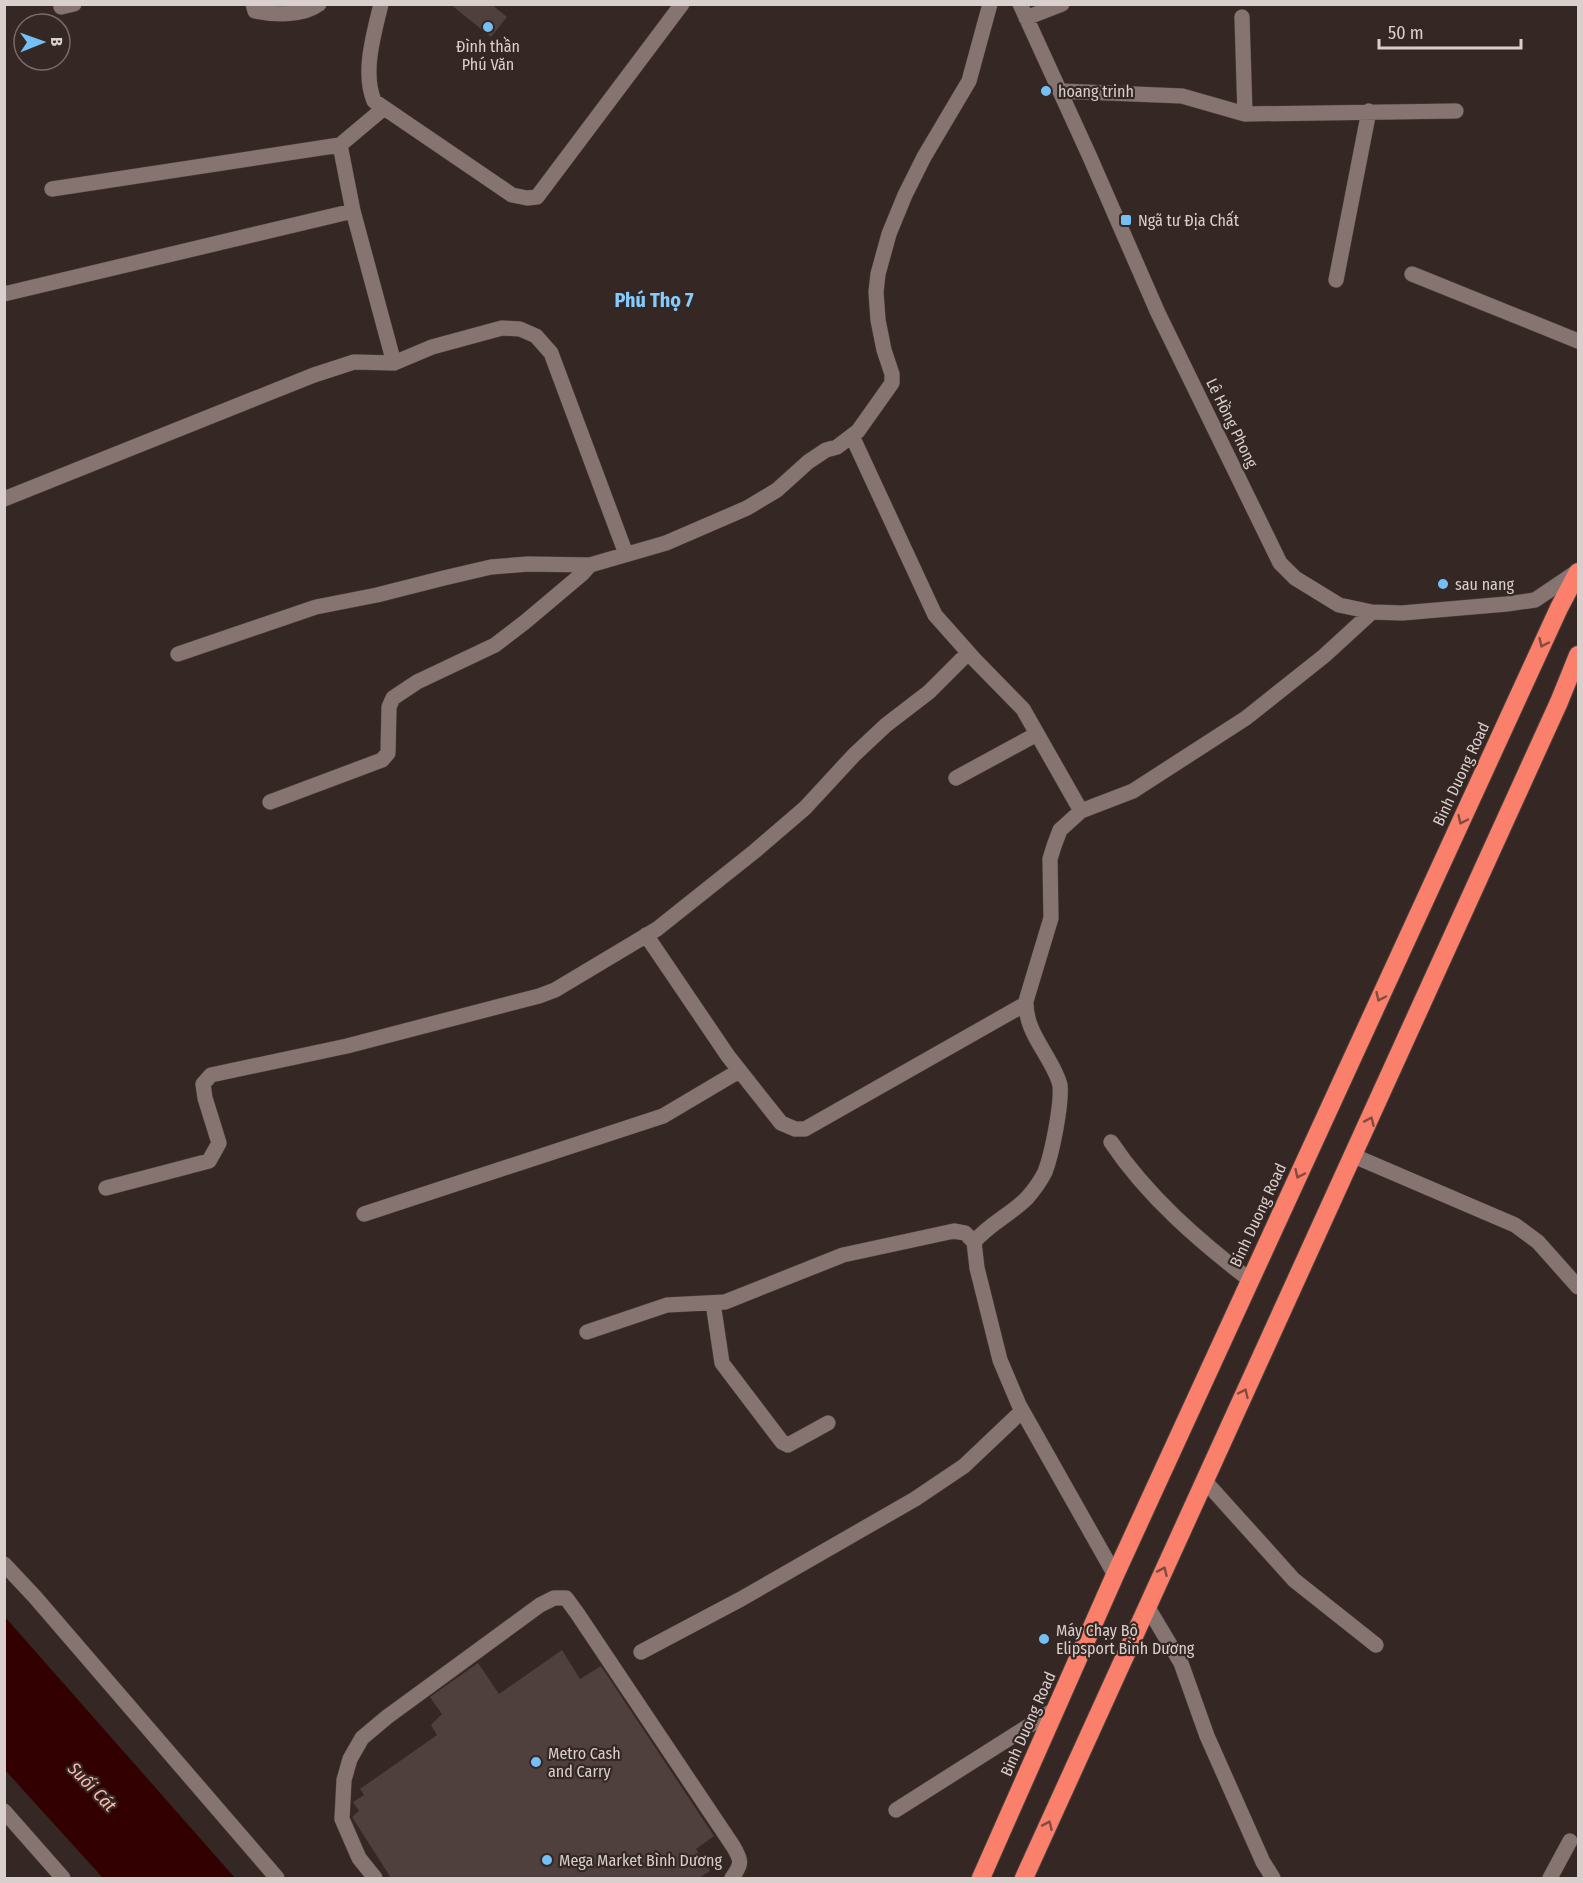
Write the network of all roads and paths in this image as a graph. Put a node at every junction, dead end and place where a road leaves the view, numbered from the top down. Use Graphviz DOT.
graph roads {
  1 [pos="253,4"];
  2 [pos="319,4"];
  3 [pos="381,4"];
  4 [pos="682,4"];
  5 [pos="990,4"];
  6 [pos="1062,4"];
  7 [pos="1023,11"];
  8 [pos="1242,17"];
  9 [pos="1060,91"];
  10 [pos="384,108"];
  11 [pos="1369,111"];
  12 [pos="1456,111"];
  13 [pos="1245,114"];
  14 [pos="340,145"];
  15 [pos="52,189"];
  16 [pos="353,211"];
  17 [pos="1412,274"];
  18 [pos="1336,280"];
  19 [pos="4,294"];
  20 [pos="1578,341"];
  21 [pos="394,363"];
  22 [pos="852,436"];
  23 [pos="4,499"];
  24 [pos="627,554"];
  25 [pos="590,565"];
  26 [pos="1578,571"];
  27 [pos="1535,600"];
  28 [pos="1578,603"];
  29 [pos="1559,608"];
  30 [pos="1372,612"];
  31 [pos="968,653"];
  32 [pos="178,654"];
  33 [pos="1578,655"];
  34 [pos="1037,734"];
  35 [pos="956,778"];
  36 [pos="270,802"];
  37 [pos="1081,811"];
  38 [pos="646,935"];
  39 [pos="1026,1006"];
  40 [pos="740,1071"];
  41 [pos="1111,1142"];
  42 [pos="1354,1156"];
  43 [pos="106,1188"];
  44 [pos="364,1214"];
  45 [pos="974,1242"];
  46 [pos="1250,1280"];
  47 [pos="1578,1287"];
  48 [pos="713,1303"];
  49 [pos="587,1332"];
  50 [pos="1022,1411"];
  51 [pos="828,1423"];
  52 [pos="1204,1480"];
  53 [pos="4,1564"];
  54 [pos="1115,1575"];
  55 [pos="1147,1606"];
  56 [pos="1376,1645"];
  57 [pos="641,1652"];
  58 [pos="1057,1708"];
  59 [pos="896,1809"];
  60 [pos="4,1811"];
  61 [pos="1570,1841"];
  62 [pos="63,1878"];
  63 [pos="278,1878"];
  64 [pos="375,1878"];
  65 [pos="732,1878"];
  66 [pos="981,1878"];
  67 [pos="1024,1878"];
  68 [pos="1273,1878"];
  69 [pos="1550,1878"];
  1 -- 2 [label="street"];
  3 -- 10 [label="street"];
  4 -- 10 [label="street"];
  5 -- 22 [label="street"];
  6 -- 7 [label="street"];
  7 -- 9 [label="street, Lê Hồng Phong"];
  8 -- 13 [label="street"];
  9 -- 13 [label="street"];
  9 -- 30 [label="street, Lê Hồng Phong"];
  10 -- 14 [label="street"];
  11 -- 12 [label="street"];
  11 -- 13 [label="street"];
  11 -- 18 [label="street"];
  14 -- 15 [label="street"];
  14 -- 16 [label="street"];
  16 -- 19 [label="street"];
  16 -- 21 [label="street"];
  17 -- 20 [label="street"];
  21 -- 23 [label="street"];
  21 -- 24 [label="street"];
  22 -- 24 [label="street"];
  22 -- 31 [label="street"];
  24 -- 25 [label="street"];
  25 -- 32 [label="street"];
  25 -- 36 [label="street"];
  26 -- 27 [label="street, Lê Hồng Phong"];
  26 -- 29 [label="highway, Binh Duong Road"];
  27 -- 29 [label="street"];
  27 -- 30 [label="street, Lê Hồng Phong"];
  28 -- 29 [label="highway"];
  29 -- 46 [label="highway, Binh Duong Road, one-way"];
  30 -- 37 [label="street"];
  31 -- 34 [label="street"];
  31 -- 38 [label="street"];
  42 -- 33 [label="highway, one-way"];
  34 -- 35 [label="street"];
  34 -- 37 [label="street"];
  37 -- 39 [label="street"];
  38 -- 40 [label="street"];
  38 -- 43 [label="street"];
  39 -- 40 [label="street"];
  39 -- 45 [label="street"];
  40 -- 44 [label="street"];
  41 -- 46 [label="street"];
  42 -- 47 [label="street"];
  52 -- 42 [label="highway, one-way"];
  45 -- 48 [label="street"];
  45 -- 50 [label="street"];
  46 -- 54 [label="highway, Binh Duong Road"];
  48 -- 49 [label="street"];
  48 -- 51 [label="street"];
  50 -- 54 [label="street"];
  50 -- 57 [label="street"];
  55 -- 52 [label="highway, one-way"];
  52 -- 56 [label="street"];
  53 -- 63 [label="street"];
  54 -- 58 [label="highway, Binh Duong Road"];
  67 -- 55 [label="highway, one-way"];
  55 -- 68 [label="street"];
  58 -- 59 [label="street"];
  58 -- 66 [label="highway, Binh Duong Road"];
  60 -- 62 [label="street"];
  61 -- 69 [label="street"];
  64 -- 65 [label="street"];
}
